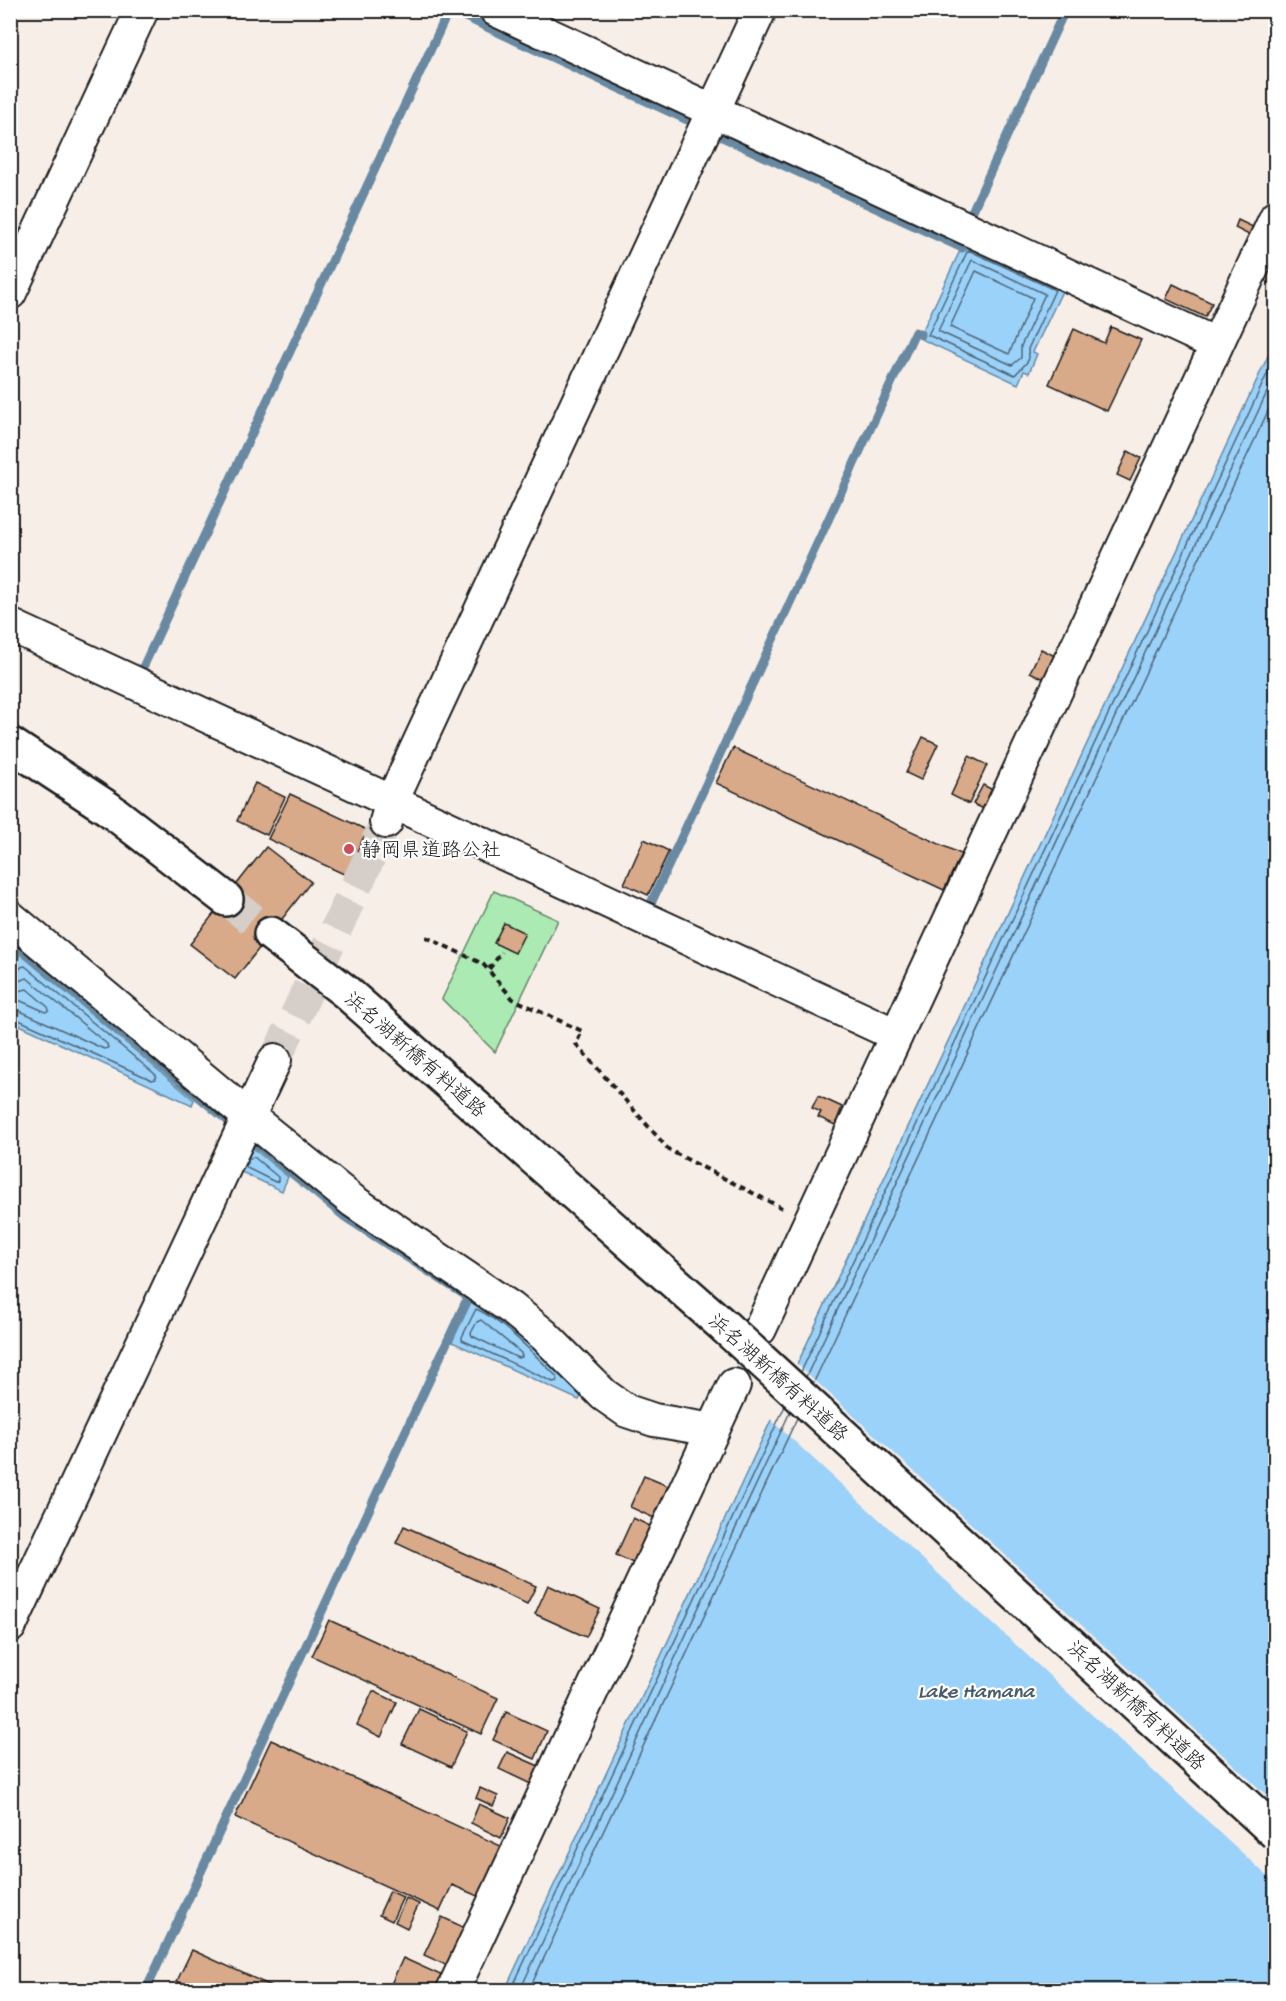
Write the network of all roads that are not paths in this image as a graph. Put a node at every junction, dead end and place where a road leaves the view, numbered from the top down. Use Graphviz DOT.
graph roads {
  1 [pos="142,10"];
  2 [pos="496,10"];
  3 [pos="760,10"];
  4 [pos="713,111"];
  5 [pos="1275,217"];
  6 [pos="10,292"];
  7 [pos="1216,344"];
  8 [pos="10,625"];
  9 [pos="10,744"];
  10 [pos="389,812"];
  11 [pos="226,899"];
  12 [pos="10,917"];
  13 [pos="271,934"];
  14 [pos="896,1035"];
  15 [pos="275,1060"];
  16 [pos="249,1116"];
  17 [pos="760,1329"];
  18 [pos="734,1385"];
  19 [pos="713,1430"];
  20 [pos="10,1626"];
  21 [pos="1275,1833"];
  22 [pos="453,1990"];
  1 -- 6 [label="street"];
  2 -- 4 [label="street"];
  3 -- 4 [label="street"];
  4 -- 7 [label="street"];
  4 -- 10 [label="street"];
  5 -- 7 [label="street"];
  7 -- 14 [label="street"];
  8 -- 10 [label="street"];
  9 -- 11 [label="main road"];
  10 -- 14 [label="street"];
  12 -- 16 [label="street"];
  13 -- 21 [label="main road, 浜名湖新橋有料道路, bridge"];
  14 -- 17 [label="street"];
  15 -- 16 [label="street"];
  16 -- 19 [label="street"];
  16 -- 20 [label="street"];
  18 -- 19 [label="street"];
  19 -- 22 [label="street"];
}
